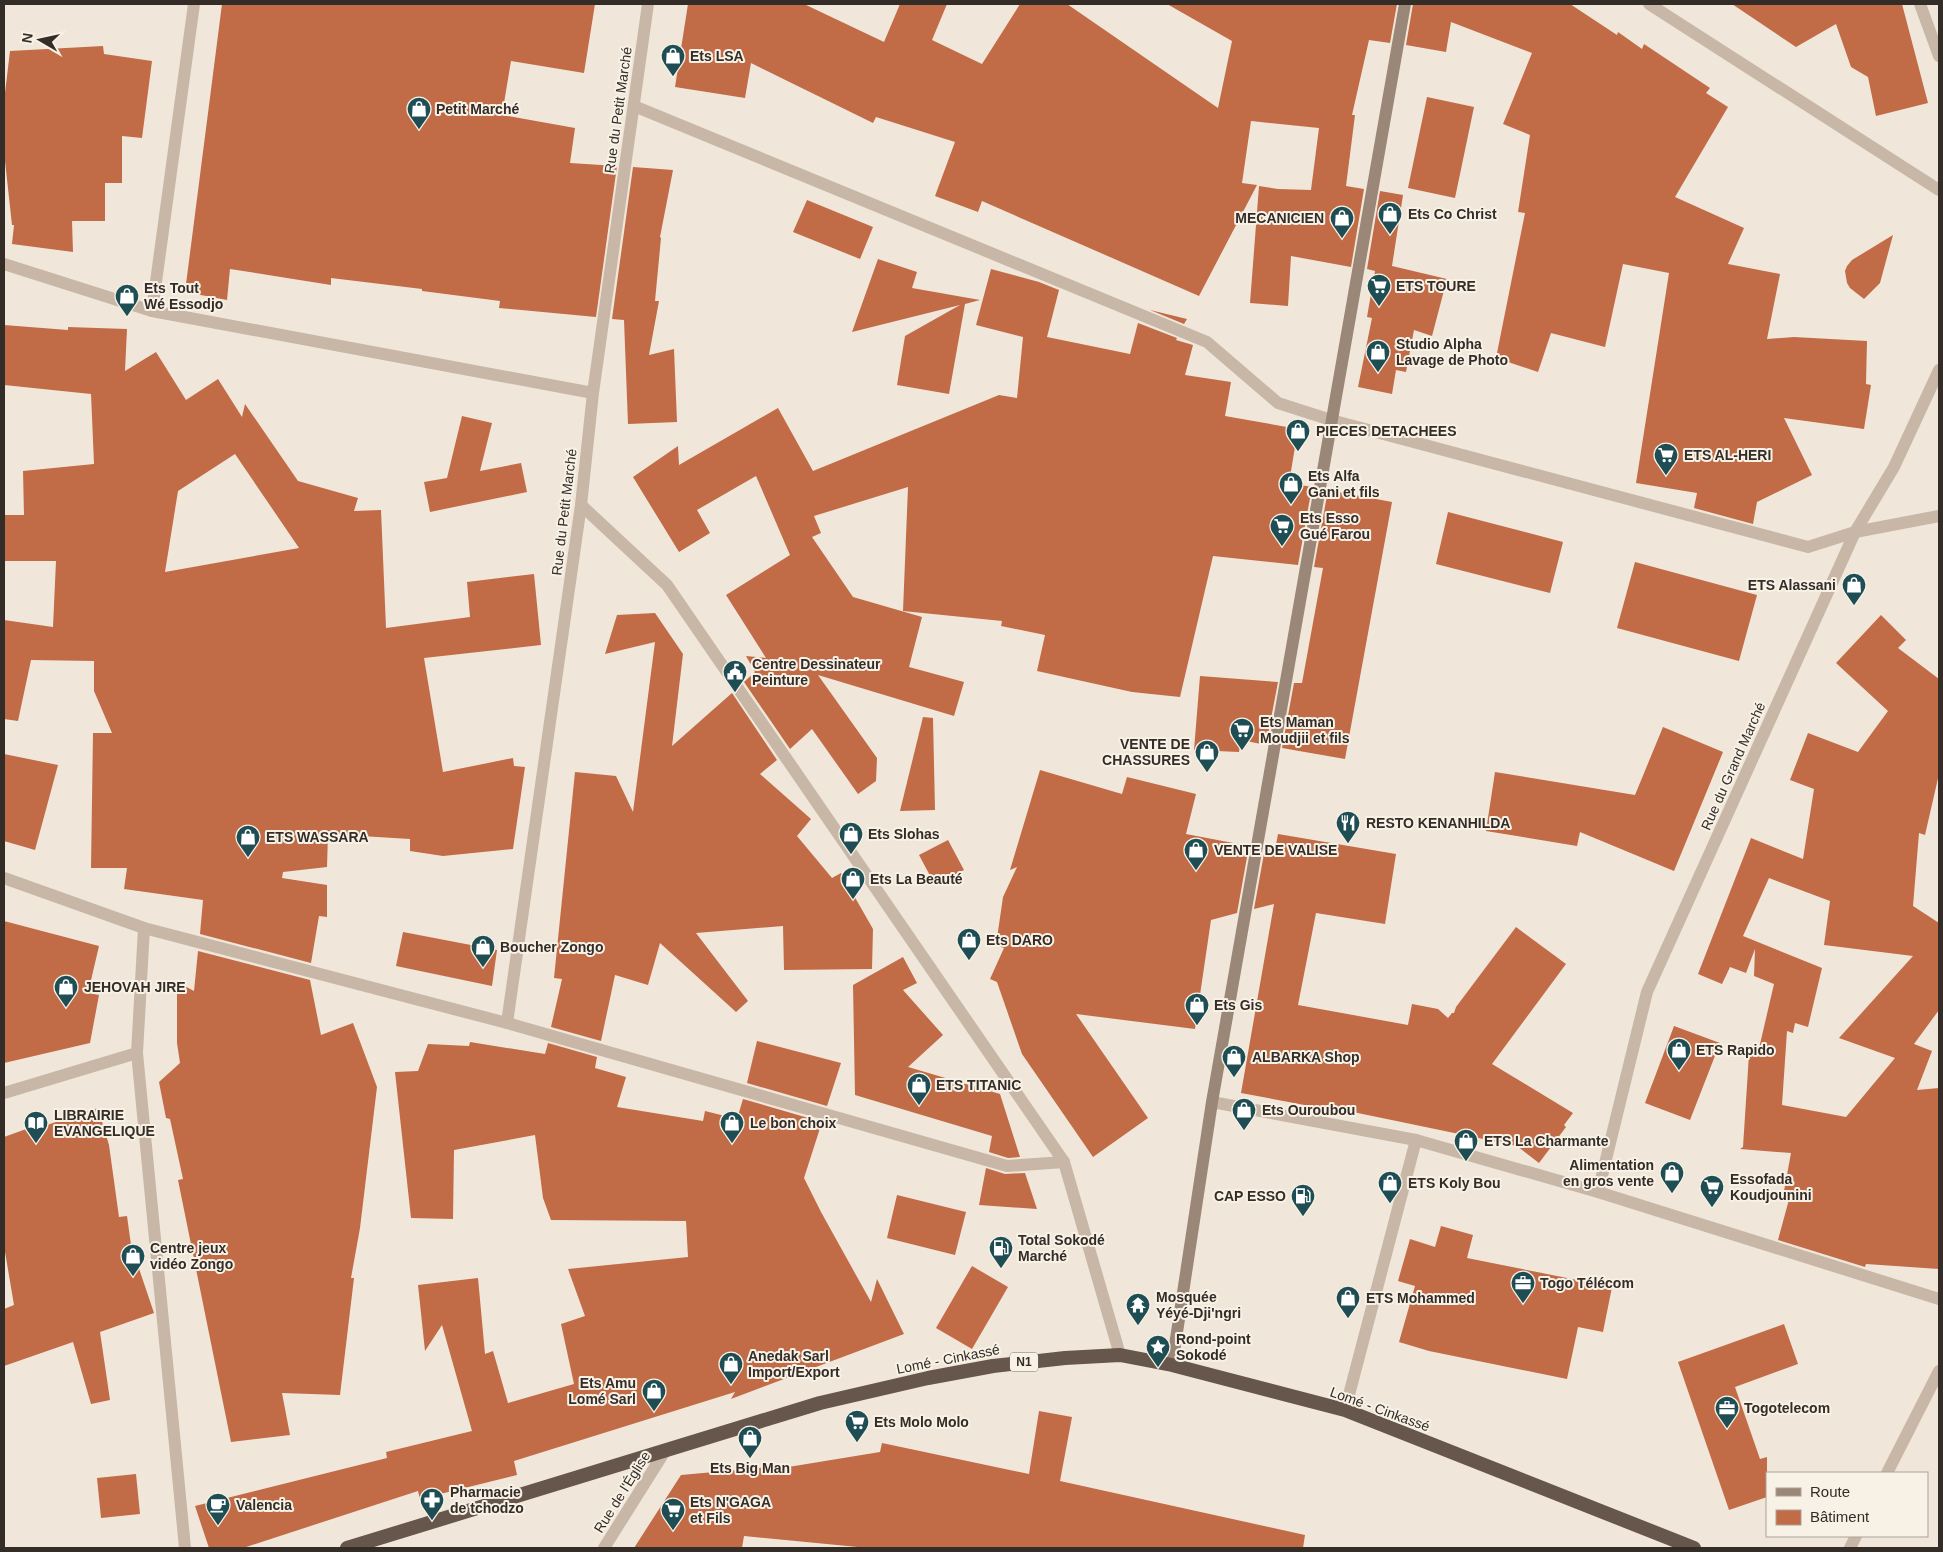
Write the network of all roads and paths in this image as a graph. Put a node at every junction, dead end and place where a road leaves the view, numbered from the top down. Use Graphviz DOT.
graph roads {
  1 [pos="194,4"];
  2 [pos="648,4"];
  3 [pos="1405,4"];
  4 [pos="1649,4"];
  5 [pos="1920,4"];
  6 [pos="1939,56"];
  7 [pos="634,106"];
  8 [pos="1939,190"];
  9 [pos="4,264"];
  10 [pos="152,311"];
  11 [pos="1939,370"];
  12 [pos="593,393"];
  13 [pos="1331,420"];
  14 [pos="582,505"];
  15 [pos="1939,516"];
  16 [pos="1855,532"];
  17 [pos="4,878"];
  18 [pos="144,928"];
  19 [pos="507,1023"];
  20 [pos="137,1053"];
  21 [pos="4,1093"];
  22 [pos="1212,1102"];
  23 [pos="1416,1140"];
  24 [pos="1064,1162"];
  25 [pos="1598,1192"];
  26 [pos="1939,1299"];
  27 [pos="1120,1355"];
  28 [pos="1172,1366"];
  29 [pos="1939,1371"];
  30 [pos="1345,1410"];
  31 [pos="665,1451"];
  32 [pos="1888,1472"];
  33 [pos="185,1548"];
  34 [pos="347,1548"];
  35 [pos="604,1548"];
  36 [pos="1694,1548"];
  1 -- 10 [label="street"];
  2 -- 7 [label="street, Rue du Petit Marché"];
  3 -- 13 [label="main road"];
  4 -- 8 [label="street"];
  5 -- 6 [label="street"];
  7 -- 12 [label="street, Rue du Petit Marché"];
  7 -- 13 [label="street"];
  9 -- 10 [label="street"];
  10 -- 12 [label="street"];
  11 -- 16 [label="street, Rue du Grand Marché"];
  12 -- 14 [label="street, Rue du Petit Marché"];
  13 -- 16 [label="street"];
  13 -- 22 [label="main road"];
  14 -- 19 [label="street, Rue du Petit Marché"];
  14 -- 24 [label="street"];
  15 -- 16 [label="street"];
  16 -- 25 [label="street, Rue du Grand Marché"];
  17 -- 18 [label="street"];
  18 -- 19 [label="street"];
  18 -- 20 [label="street"];
  19 -- 24 [label="street"];
  20 -- 21 [label="street"];
  20 -- 33 [label="street"];
  22 -- 23 [label="street"];
  22 -- 28 [label="main road"];
  23 -- 25 [label="street"];
  23 -- 30 [label="street"];
  24 -- 27 [label="street"];
  25 -- 26 [label="street"];
  27 -- 28 [label="highway, Lomé - Cinkassé / N1"];
  27 -- 31 [label="highway, Lomé - Cinkassé / N1"];
  28 -- 30 [label="highway, Lomé - Cinkassé / N1"];
  29 -- 32 [label="street"];
  30 -- 36 [label="highway, Lomé - Cinkassé / N1"];
  31 -- 34 [label="highway, Lomé - Cinkassé / N1"];
  31 -- 35 [label="street, Rue de l'Église"];
}
